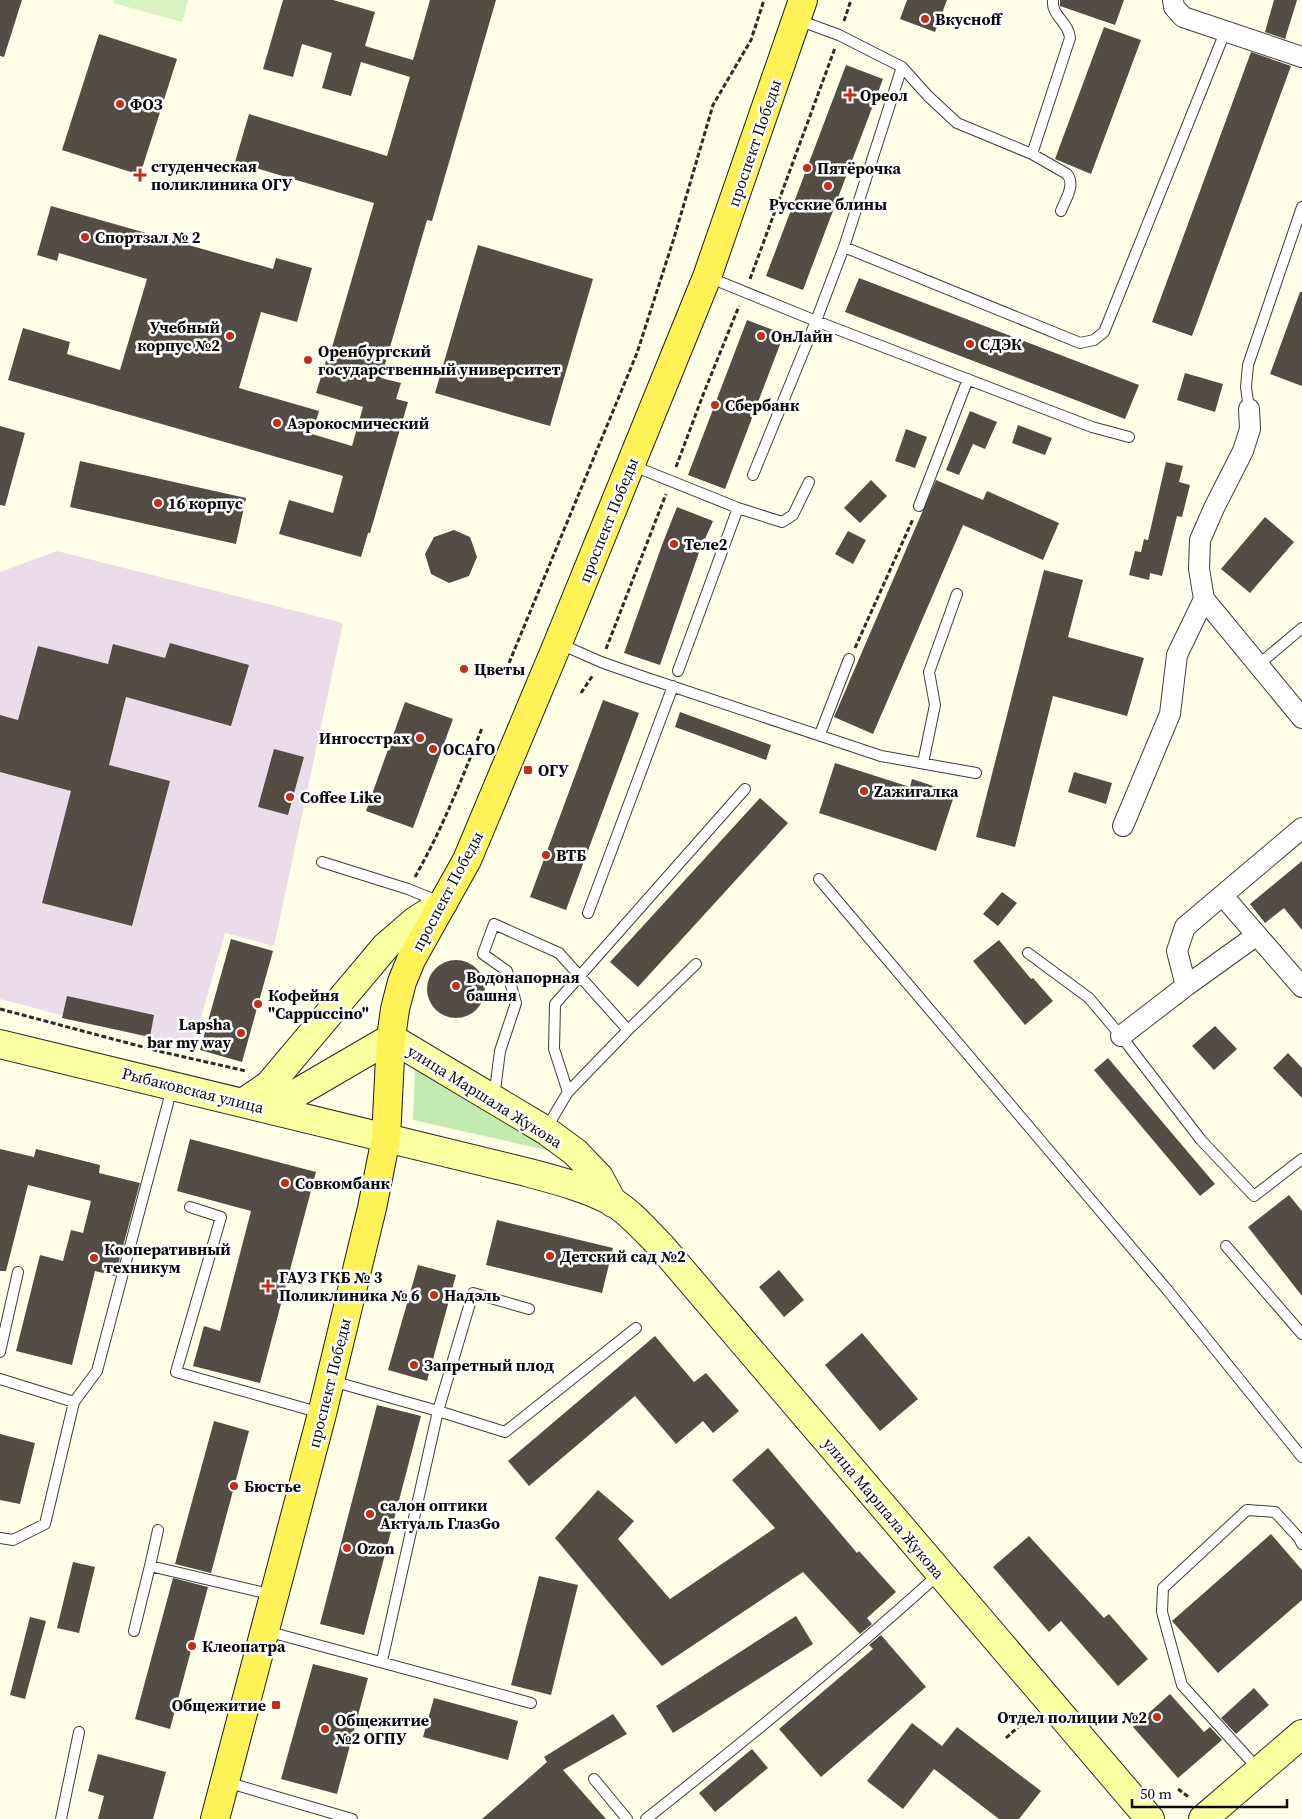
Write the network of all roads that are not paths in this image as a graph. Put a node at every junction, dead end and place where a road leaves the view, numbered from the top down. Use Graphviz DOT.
graph roads {
  1 [pos="1053,0"];
  2 [pos="1173,0"];
  3 [pos="800,10"];
  4 [pos="1225,32"];
  5 [pos="1302,57"];
  6 [pos="902,67"];
  7 [pos="1032,154"];
  8 [pos="1302,207"];
  9 [pos="1061,211"];
  10 [pos="844,247"];
  11 [pos="708,277"];
  12 [pos="816,321"];
  13 [pos="968,379"];
  14 [pos="1248,409"];
  15 [pos="1129,437"];
  16 [pos="630,465"];
  17 [pos="753,475"];
  18 [pos="809,482"];
  19 [pos="919,506"];
  20 [pos="738,508"];
  21 [pos="957,594"];
  22 [pos="1204,600"];
  23 [pos="1302,628"];
  24 [pos="558,643"];
  25 [pos="849,660"];
  26 [pos="1258,665"];
  27 [pos="678,671"];
  28 [pos="673,686"];
  29 [pos="1302,718"];
  30 [pos="820,734"];
  31 [pos="923,763"];
  32 [pos="976,773"];
  33 [pos="745,789"];
  34 [pos="1123,826"];
  35 [pos="1302,828"];
  36 [pos="322,862"];
  37 [pos="819,879"];
  38 [pos="1223,896"];
  39 [pos="443,903"];
  40 [pos="588,913"];
  41 [pos="1257,935"];
  42 [pos="1028,953"];
  43 [pos="696,964"];
  44 [pos="579,976"];
  45 [pos="1186,986"];
  46 [pos="1302,987"];
  47 [pos="628,1030"];
  48 [pos="1120,1036"];
  49 [pos="391,1038"];
  50 [pos="0,1044"];
  51 [pos="173,1084"];
  52 [pos="568,1092"];
  53 [pos="494,1099"];
  54 [pos="244,1102"];
  55 [pos="271,1108"];
  56 [pos="545,1130"];
  57 [pos="386,1138"];
  58 [pos="1302,1159"];
  59 [pos="614,1203"];
  60 [pos="190,1208"];
  61 [pos="1226,1246"];
  62 [pos="18,1272"];
  63 [pos="529,1309"];
  64 [pos="636,1328"];
  65 [pos="1302,1334"];
  66 [pos="0,1352"];
  67 [pos="0,1379"];
  68 [pos="330,1380"];
  69 [pos="74,1402"];
  70 [pos="438,1411"];
  71 [pos="322,1414"];
  72 [pos="1302,1457"];
  73 [pos="158,1530"];
  74 [pos="0,1538"];
  75 [pos="1302,1544"];
  76 [pos="150,1566"];
  77 [pos="939,1573"];
  78 [pos="275,1596"];
  79 [pos="134,1630"];
  80 [pos="265,1630"];
  81 [pos="382,1661"];
  82 [pos="531,1703"];
  83 [pos="79,1732"];
  84 [pos="1302,1734"];
  85 [pos="1260,1770"];
  86 [pos="594,1779"];
  87 [pos="225,1782"];
  88 [pos="1197,1809"];
  89 [pos="327,1815"];
  90 [pos="61,1819"];
  91 [pos="216,1819"];
  92 [pos="352,1819"];
  93 [pos="627,1819"];
  94 [pos="646,1819"];
  95 [pos="1150,1819"];
  1 -- 7 [label="lane"];
  2 -- 4 [label="street"];
  3 -- 6 [label="lane"];
  3 -- 11 [label="main road, проспект Победы"];
  4 -- 5 [label="street"];
  4 -- 10 [label="lane"];
  6 -- 7 [label="lane"];
  6 -- 10 [label="lane"];
  7 -- 9 [label="lane"];
  8 -- 14 [label="lane"];
  10 -- 12 [label="lane"];
  11 -- 12 [label="lane"];
  11 -- 16 [label="main road, проспект Победы"];
  12 -- 13 [label="lane"];
  12 -- 17 [label="lane"];
  13 -- 15 [label="lane"];
  13 -- 19 [label="lane"];
  14 -- 22 [label="street"];
  16 -- 20 [label="lane"];
  16 -- 24 [label="main road, проспект Победы"];
  18 -- 20 [label="lane"];
  20 -- 27 [label="lane"];
  21 -- 31 [label="lane"];
  22 -- 26 [label="street"];
  22 -- 34 [label="street"];
  23 -- 26 [label="lane"];
  24 -- 28 [label="lane"];
  24 -- 39 [label="main road, проспект Победы"];
  25 -- 30 [label="lane"];
  26 -- 29 [label="street"];
  28 -- 30 [label="lane"];
  28 -- 40 [label="lane"];
  30 -- 31 [label="lane"];
  31 -- 32 [label="lane"];
  33 -- 44 [label="lane"];
  35 -- 38 [label="street"];
  36 -- 39 [label="lane"];
  37 -- 72 [label="lane"];
  38 -- 41 [label="street"];
  38 -- 45 [label="street"];
  39 -- 49 [label="main road, проспект Победы"];
  39 -- 54 [label="main road"];
  41 -- 45 [label="street"];
  41 -- 46 [label="street"];
  42 -- 48 [label="lane"];
  43 -- 47 [label="lane"];
  44 -- 47 [label="lane"];
  44 -- 52 [label="lane"];
  44 -- 53 [label="lane"];
  45 -- 48 [label="street"];
  47 -- 52 [label="lane"];
  48 -- 58 [label="lane"];
  49 -- 53 [label="main road, улица Маршала Жукова"];
  49 -- 55 [label="main road"];
  49 -- 57 [label="main road, проспект Победы"];
  50 -- 51 [label="main road, Рыбаковская улица"];
  51 -- 54 [label="main road, Рыбаковская улица"];
  51 -- 69 [label="lane"];
  52 -- 56 [label="lane"];
  53 -- 56 [label="main road, улица Маршала Жукова"];
  54 -- 55 [label="main road, Рыбаковская улица"];
  55 -- 57 [label="main road, Рыбаковская улица"];
  56 -- 59 [label="main road, улица Маршала Жукова"];
  57 -- 59 [label="main road, улица Маршала Жукова"];
  57 -- 68 [label="main road, проспект Победы"];
  59 -- 77 [label="main road, улица Маршала Жукова"];
  60 -- 71 [label="lane"];
  61 -- 65 [label="lane"];
  62 -- 66 [label="lane"];
  63 -- 70 [label="lane"];
  64 -- 70 [label="lane"];
  67 -- 69 [label="lane"];
  68 -- 70 [label="lane"];
  68 -- 71 [label="main road, проспект Победы"];
  69 -- 74 [label="lane"];
  70 -- 81 [label="lane"];
  71 -- 78 [label="main road, проспект Победы"];
  73 -- 76 [label="lane"];
  75 -- 85 [label="lane"];
  76 -- 78 [label="lane"];
  76 -- 79 [label="lane"];
  77 -- 94 [label="lane"];
  77 -- 95 [label="main road, улица Маршала Жукова"];
  78 -- 80 [label="main road, проспект Победы"];
  80 -- 81 [label="lane"];
  80 -- 87 [label="main road, проспект Победы"];
  81 -- 82 [label="lane"];
  83 -- 90 [label="lane"];
  84 -- 85 [label="main road"];
  85 -- 88 [label="main road"];
  86 -- 93 [label="lane"];
  87 -- 89 [label="lane"];
  87 -- 91 [label="main road, проспект Победы"];
  89 -- 92 [label="lane"];
}
